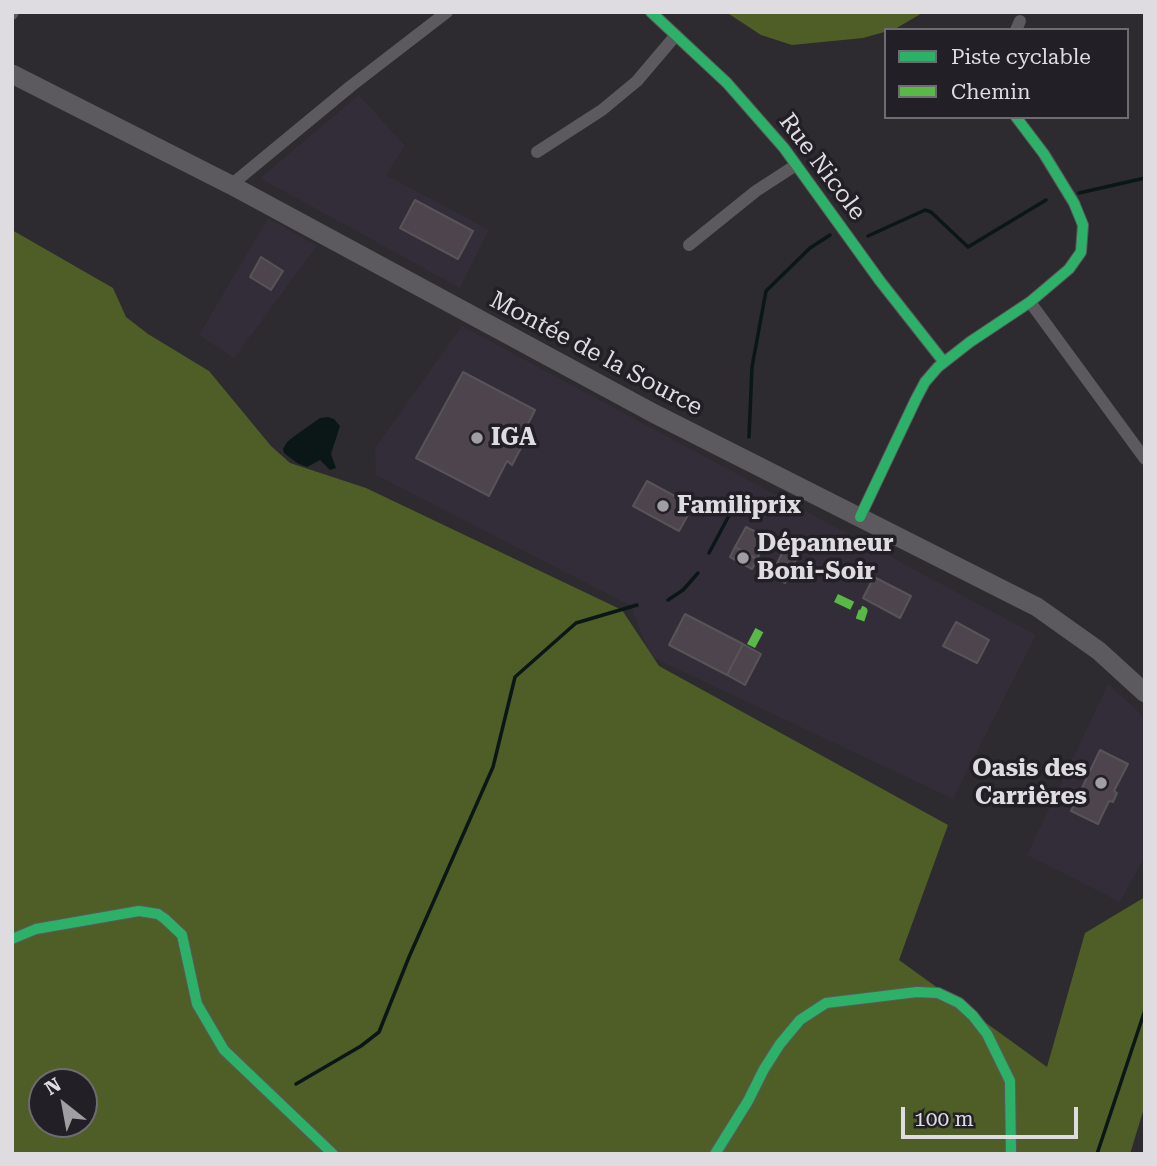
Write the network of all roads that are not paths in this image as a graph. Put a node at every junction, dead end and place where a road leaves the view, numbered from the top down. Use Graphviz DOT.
graph roads {
  1 [pos="447,12"];
  2 [pos="651,12"];
  3 [pos="676,34"];
  4 [pos="12,74"];
  5 [pos="1018,119"];
  6 [pos="537,152"];
  7 [pos="796,165"];
  8 [pos="231,186"];
  9 [pos="689,244"];
  10 [pos="1030,302"];
  11 [pos="943,361"];
  12 [pos="1145,459"];
  13 [pos="860,517"];
  14 [pos="1145,693"];
  15 [pos="12,939"];
  16 [pos="333,1154"];
  17 [pos="715,1154"];
  18 [pos="1011,1154"];
  1 -- 8 [label="street"];
  2 -- 3 [label="street, Rue Nicole"];
  3 -- 6 [label="street"];
  3 -- 7 [label="street, Rue Nicole"];
  4 -- 8 [label="main road, Montée de la Source"];
  5 -- 10 [label="street"];
  7 -- 9 [label="street"];
  7 -- 11 [label="street, Rue Nicole"];
  8 -- 13 [label="main road, Montée de la Source"];
  10 -- 11 [label="street"];
  10 -- 12 [label="street"];
  11 -- 13 [label="street"];
  13 -- 14 [label="main road, Montée de la Source"];
  15 -- 16 [label="street"];
  17 -- 18 [label="street"];
}
